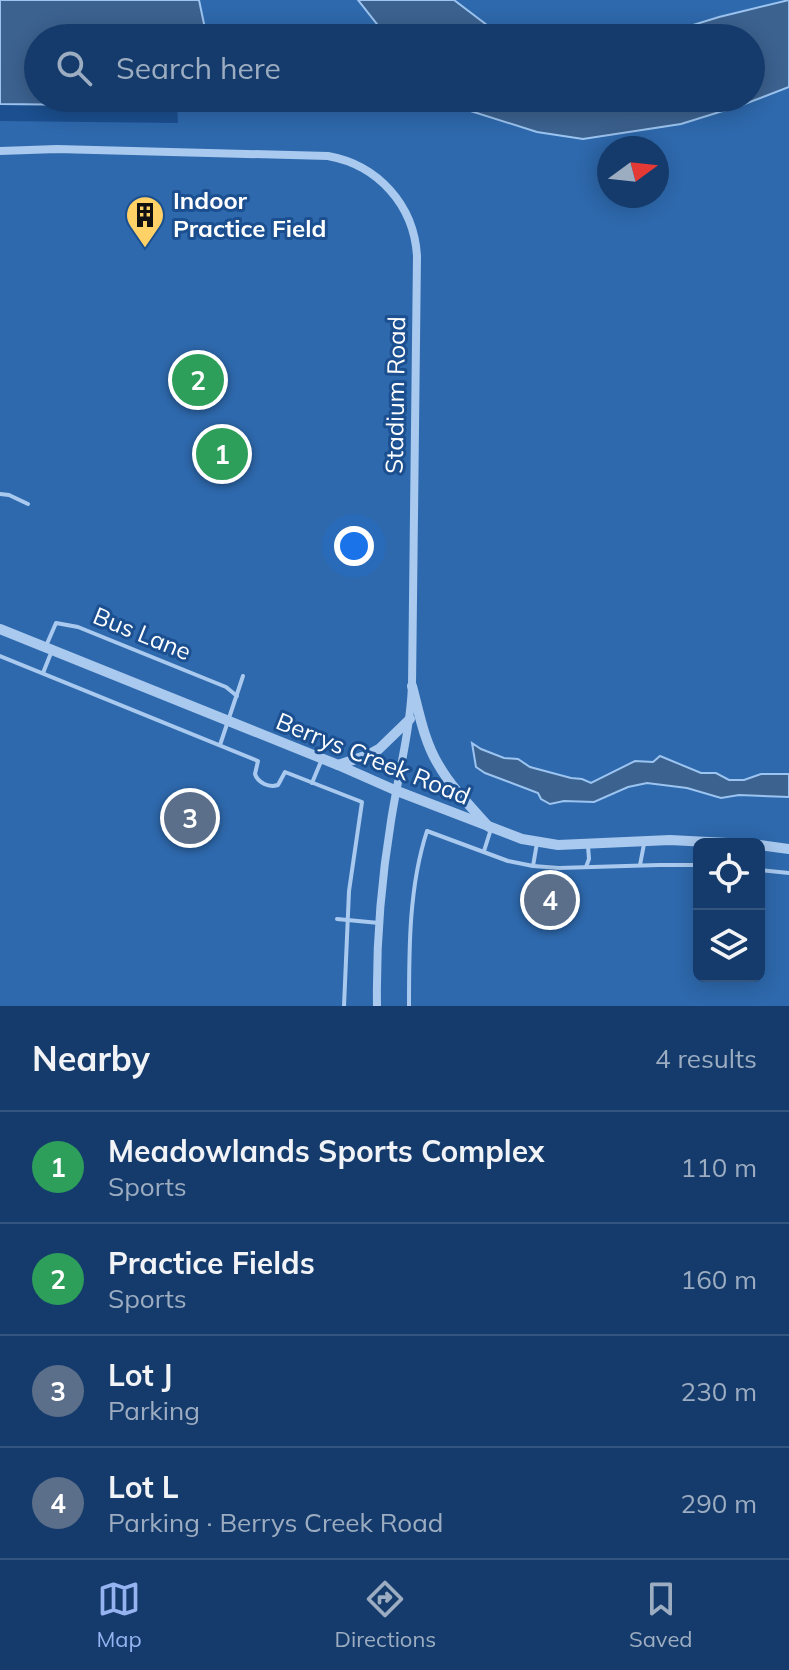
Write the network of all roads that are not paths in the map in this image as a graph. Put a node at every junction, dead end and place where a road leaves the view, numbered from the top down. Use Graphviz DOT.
graph roads {
  1 [pos="0,151"];
  2 [pos="0,494"];
  3 [pos="28,504"];
  4 [pos="0,629"];
  5 [pos="49,648"];
  6 [pos="0,656"];
  7 [pos="43,673"];
  8 [pos="243,676"];
  9 [pos="412,686"];
  10 [pos="237,696"];
  11 [pos="410,719"];
  12 [pos="228,721"];
  13 [pos="220,745"];
  14 [pos="322,759"];
  15 [pos="338,765"];
  16 [pos="312,783"];
  17 [pos="397,791"];
  18 [pos="491,829"];
  19 [pos="645,841"];
  20 [pos="693,842"];
  21 [pos="537,843"];
  22 [pos="588,844"];
  23 [pos="765,846"];
  24 [pos="789,849"];
  25 [pos="484,851"];
  26 [pos="640,865"];
  27 [pos="693,865"];
  28 [pos="533,866"];
  29 [pos="586,867"];
  30 [pos="765,871"];
  31 [pos="789,873"];
  32 [pos="337,919"];
  33 [pos="347,920"];
  34 [pos="379,923"];
  35 [pos="344,1006"];
  36 [pos="377,1006"];
  37 [pos="409,1006"];
  1 -- 9 [label="street, Stadium Road"];
  2 -- 3 [label="lane"];
  4 -- 5 [label="street, Berrys Creek Road"];
  5 -- 7 [label="lane"];
  5 -- 10 [label="lane, Bus Lane"];
  5 -- 12 [label="street, Berrys Creek Road"];
  6 -- 7 [label="lane"];
  7 -- 13 [label="lane"];
  8 -- 10 [label="lane"];
  9 -- 11 [label="street, Stadium Road"];
  9 -- 18 [label="street"];
  10 -- 12 [label="lane"];
  11 -- 15 [label="street"];
  11 -- 17 [label="street, Stadium Road"];
  12 -- 13 [label="lane"];
  12 -- 14 [label="street, Berrys Creek Road"];
  13 -- 16 [label="lane"];
  14 -- 15 [label="street, Berrys Creek Road"];
  14 -- 16 [label="lane"];
  15 -- 17 [label="street, Berrys Creek Road"];
  16 -- 33 [label="lane"];
  17 -- 18 [label="street, Berrys Creek Road"];
  17 -- 34 [label="street, Stadium Road"];
  18 -- 21 [label="street, Berrys Creek Road"];
  18 -- 25 [label="lane"];
  19 -- 20 [label="street, Berrys Creek Road"];
  19 -- 22 [label="street, Berrys Creek Road"];
  19 -- 26 [label="lane"];
  21 -- 22 [label="street, Berrys Creek Road"];
  21 -- 28 [label="lane"];
  22 -- 29 [label="lane"];
  23 -- 24 [label="street"];
  25 -- 28 [label="lane"];
  25 -- 37 [label="lane"];
  26 -- 27 [label="lane"];
  26 -- 29 [label="lane"];
  28 -- 29 [label="lane"];
  30 -- 31 [label="lane"];
  32 -- 33 [label="lane"];
  33 -- 34 [label="lane"];
  33 -- 35 [label="lane"];
  34 -- 36 [label="street, Stadium Road"];
}
